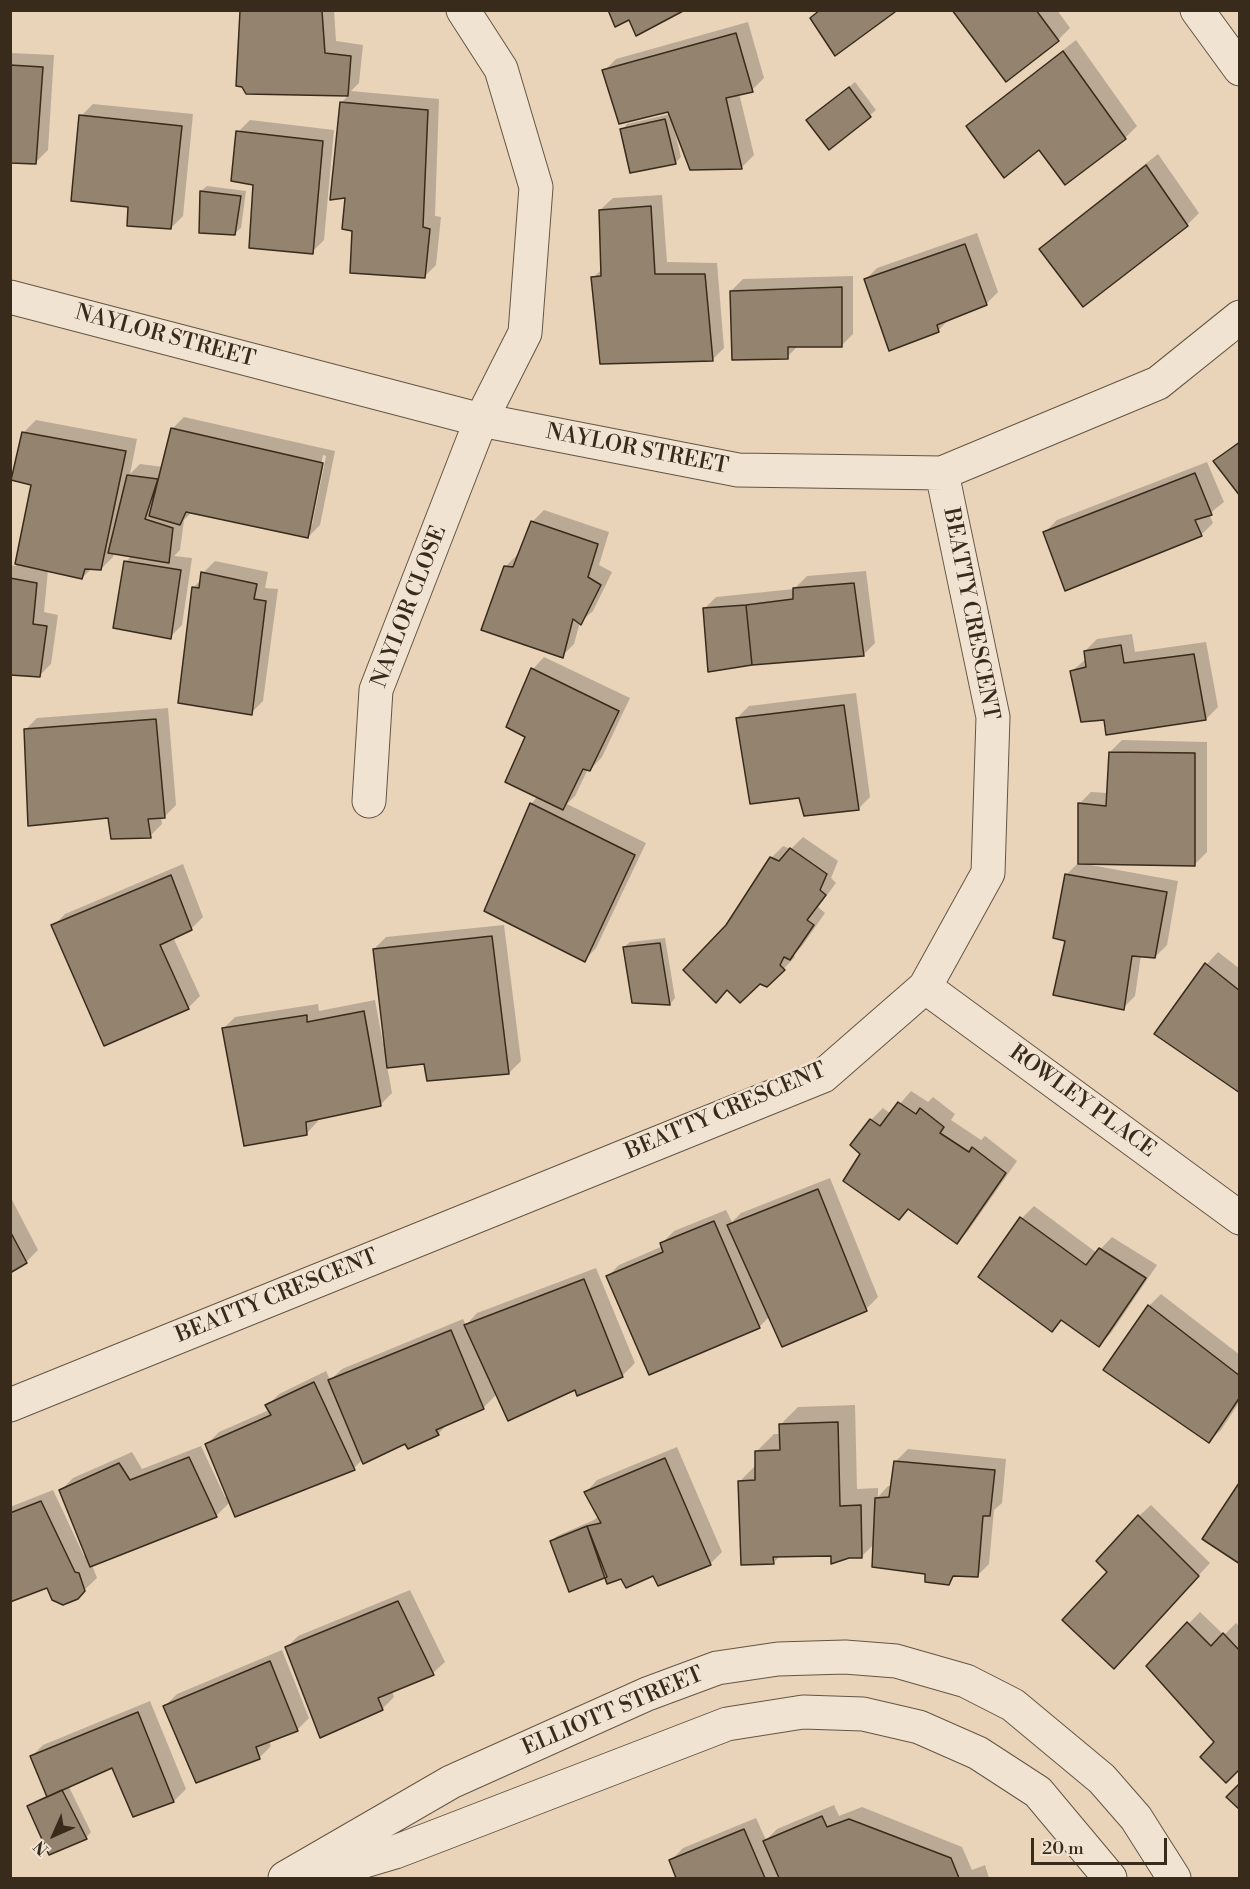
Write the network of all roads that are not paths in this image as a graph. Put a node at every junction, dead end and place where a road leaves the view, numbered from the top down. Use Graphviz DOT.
graph roads {
  1 [pos="464,10"];
  2 [pos="1197,10"];
  3 [pos="1239,69"];
  4 [pos="10,297"];
  5 [pos="1239,317"];
  6 [pos="481,420"];
  7 [pos="942,473"];
  8 [pos="369,801"];
  9 [pos="925,987"];
  10 [pos="1239,1218"];
  11 [pos="10,1405"];
  12 [pos="285,1878"];
  13 [pos="307,1878"];
  14 [pos="1110,1878"];
  15 [pos="1174,1878"];
  1 -- 6 [label="street, NAYLOR CLOSE"];
  2 -- 3 [label="street"];
  4 -- 6 [label="street, NAYLOR STREET"];
  5 -- 7 [label="street, NAYLOR STREET"];
  6 -- 7 [label="street, NAYLOR STREET"];
  6 -- 8 [label="street, NAYLOR CLOSE"];
  7 -- 9 [label="street, BEATTY CRESCENT"];
  9 -- 10 [label="street, ROWLEY PLACE"];
  9 -- 11 [label="street, BEATTY CRESCENT"];
  12 -- 15 [label="street, ELLIOTT STREET"];
  13 -- 14 [label="street"];
}
